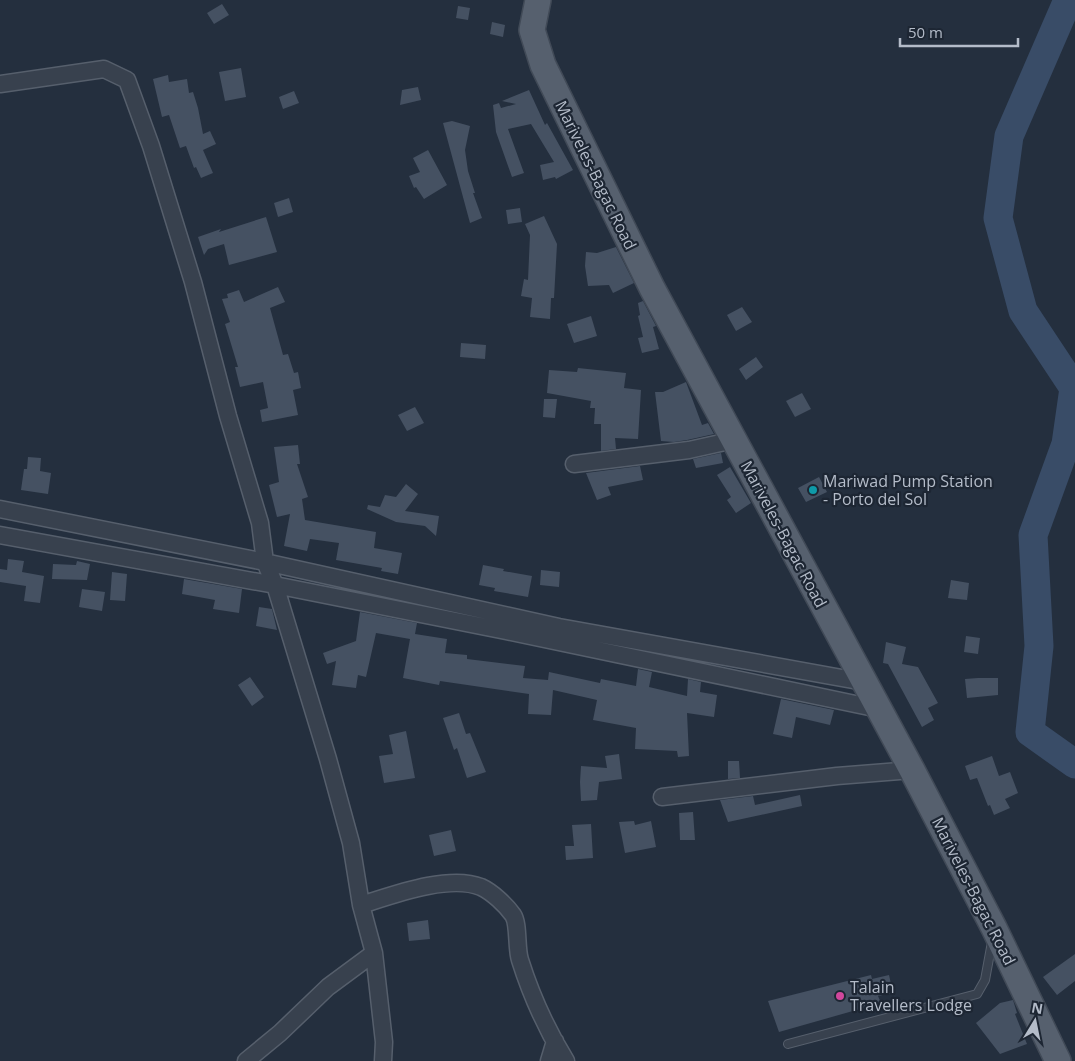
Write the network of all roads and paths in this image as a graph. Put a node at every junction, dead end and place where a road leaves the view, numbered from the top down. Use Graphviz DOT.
graph roads {
  1 [pos="538,0"];
  2 [pos="0,84"];
  3 [pos="734,440"];
  4 [pos="574,464"];
  5 [pos="0,508"];
  6 [pos="0,535"];
  7 [pos="266,562"];
  8 [pos="275,585"];
  9 [pos="864,682"];
  10 [pos="879,709"];
  11 [pos="912,770"];
  12 [pos="662,798"];
  13 [pos="361,904"];
  14 [pos="994,928"];
  15 [pos="374,953"];
  16 [pos="555,1041"];
  17 [pos="788,1044"];
  18 [pos="246,1061"];
  19 [pos="383,1061"];
  20 [pos="549,1061"];
  21 [pos="566,1061"];
  22 [pos="1058,1061"];
  1 -- 3 [label="main road, Mariveles-Bagac Road"];
  2 -- 7 [label="street"];
  3 -- 4 [label="street"];
  3 -- 9 [label="main road, Mariveles-Bagac Road"];
  5 -- 7 [label="street"];
  6 -- 8 [label="street"];
  7 -- 8 [label="street"];
  7 -- 9 [label="street"];
  8 -- 10 [label="street"];
  8 -- 13 [label="street"];
  9 -- 10 [label="main road, Mariveles-Bagac Road"];
  10 -- 11 [label="main road, Mariveles-Bagac Road"];
  11 -- 12 [label="street"];
  11 -- 14 [label="main road, Mariveles-Bagac Road"];
  13 -- 15 [label="street"];
  13 -- 16 [label="street"];
  14 -- 17 [label="lane"];
  14 -- 22 [label="main road, Mariveles-Bagac Road"];
  15 -- 18 [label="street"];
  15 -- 19 [label="street"];
  16 -- 20 [label="street"];
  16 -- 21 [label="street"];
}
